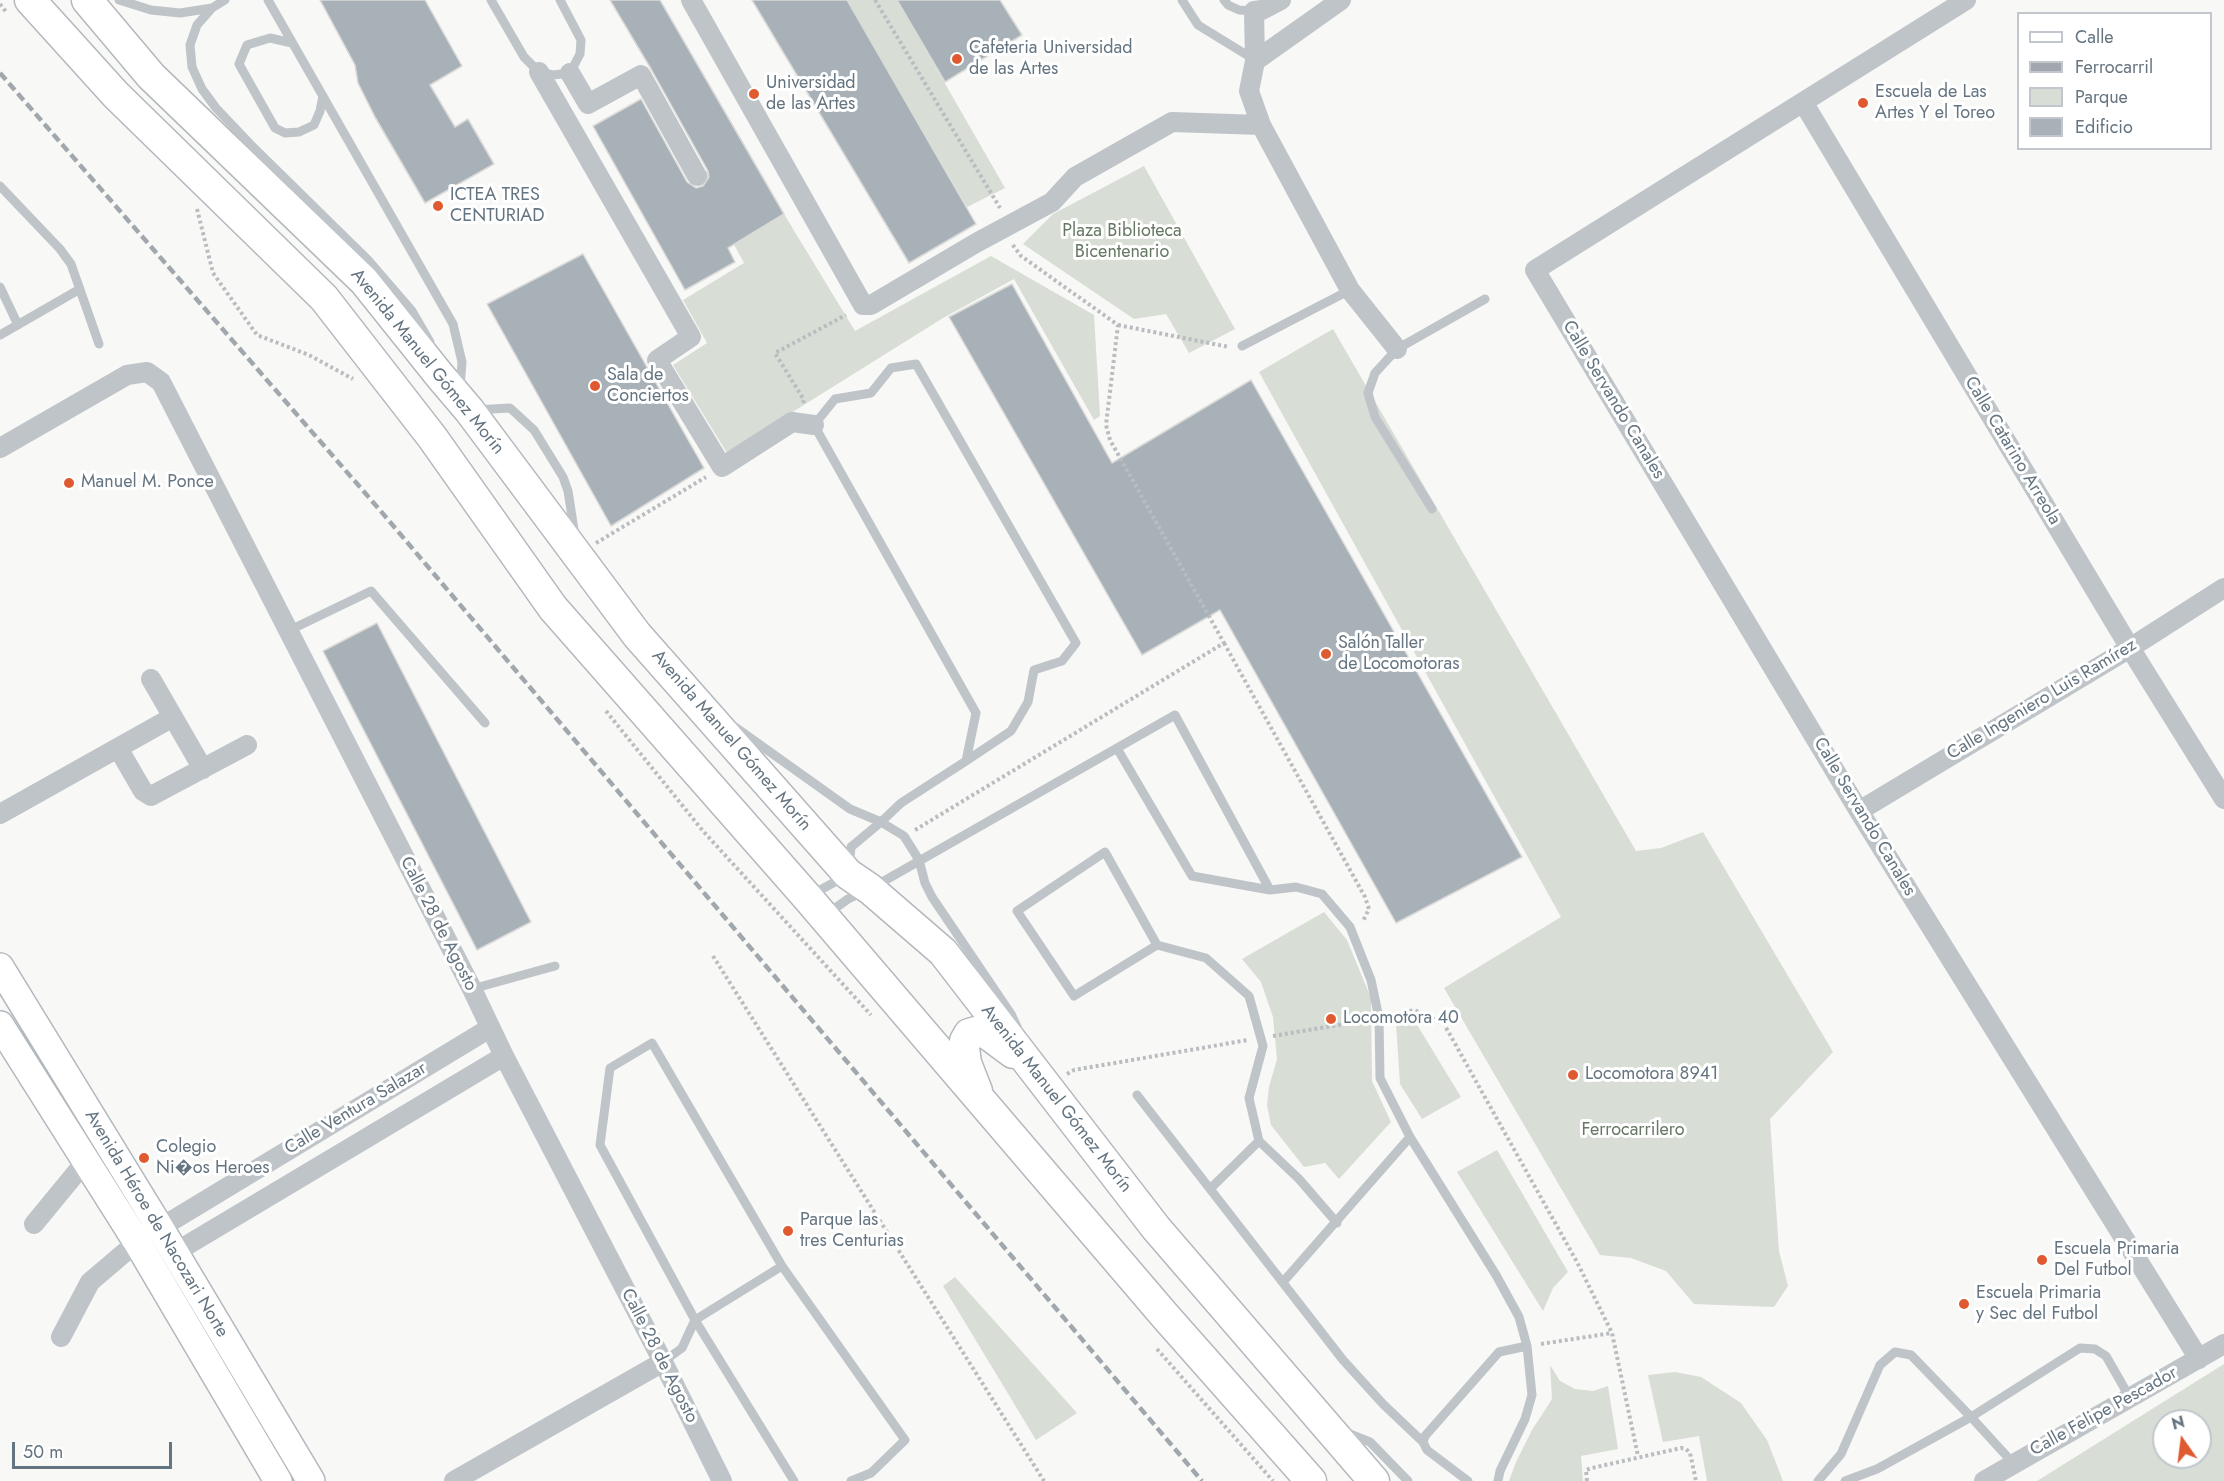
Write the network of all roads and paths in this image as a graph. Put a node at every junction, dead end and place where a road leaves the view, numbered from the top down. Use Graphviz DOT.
graph roads {
  1 [pos="87,0"];
  2 [pos="119,0"];
  3 [pos="225,0"];
  4 [pos="268,0"];
  5 [pos="491,0"];
  6 [pos="560,0"];
  7 [pos="691,0"];
  8 [pos="875,0"];
  9 [pos="1182,0"];
  10 [pos="1224,0"];
  11 [pos="1281,0"];
  12 [pos="1341,0"];
  13 [pos="1966,0"];
  14 [pos="0,4"];
  15 [pos="1317,7"];
  16 [pos="212,8"];
  17 [pos="22,10"];
  18 [pos="1254,11"];
  19 [pos="292,43"];
  20 [pos="1255,61"];
  21 [pos="539,72"];
  22 [pos="570,73"];
  23 [pos="323,96"];
  24 [pos="1803,102"];
  25 [pos="1261,125"];
  26 [pos="697,176"];
  27 [pos="0,186"];
  28 [pos="205,216"];
  29 [pos="1011,224"];
  30 [pos="0,287"];
  31 [pos="81,289"];
  32 [pos="1350,290"];
  33 [pos="1485,299"];
  34 [pos="863,305"];
  35 [pos="1118,324"];
  36 [pos="18,325"];
  37 [pos="0,335"];
  38 [pos="99,344"];
  39 [pos="1242,346"];
  40 [pos="1397,349"];
  41 [pos="353,374"];
  42 [pos="456,395"];
  43 [pos="792,422"];
  44 [pos="814,425"];
  45 [pos="0,448"];
  46 [pos="722,467"];
  47 [pos="1432,509"];
  48 [pos="578,554"];
  49 [pos="2224,588"];
  50 [pos="288,631"];
  51 [pos="1224,643"];
  52 [pos="2130,648"];
  53 [pos="152,679"];
  54 [pos="694,698"];
  55 [pos="173,717"];
  56 [pos="485,723"];
  57 [pos="247,745"];
  58 [pos="118,748"];
  59 [pos="1118,750"];
  60 [pos="966,760"];
  61 [pos="203,769"];
  62 [pos="2224,799"];
  63 [pos="1859,811"];
  64 [pos="0,814"];
  65 [pos="882,822"];
  66 [pos="904,836"];
  67 [pos="919,860"];
  68 [pos="859,882"];
  69 [pos="1270,890"];
  70 [pos="815,907"];
  71 [pos="1350,927"];
  72 [pos="1157,945"];
  73 [pos="714,956"];
  74 [pos="555,966"];
  75 [pos="0,967"];
  76 [pos="472,989"];
  77 [pos="0,1024"];
  78 [pos="490,1028"];
  79 [pos="1021,1034"];
  80 [pos="1026,1044"];
  81 [pos="504,1056"];
  82 [pos="1045,1085"];
  83 [pos="1137,1095"];
  84 [pos="982,1104"];
  85 [pos="1410,1137"];
  86 [pos="1259,1141"];
  87 [pos="85,1162"];
  88 [pos="1210,1189"];
  89 [pos="1337,1223"];
  90 [pos="34,1224"];
  91 [pos="160,1228"];
  92 [pos="137,1242"];
  93 [pos="174,1253"];
  94 [pos="782,1266"];
  95 [pos="1283,1282"];
  96 [pos="695,1320"];
  97 [pos="1612,1333"];
  98 [pos="61,1337"];
  99 [pos="2224,1344"];
  100 [pos="1527,1346"];
  101 [pos="2199,1359"];
  102 [pos="663,1362"];
  103 [pos="2130,1398"];
  104 [pos="1626,1400"];
  105 [pos="1971,1417"];
  106 [pos="1322,1422"];
  107 [pos="1423,1442"];
  108 [pos="1638,1456"];
  109 [pos="2013,1463"];
  110 [pos="278,1481"];
  111 [pos="311,1481"];
  112 [pos="454,1481"];
  113 [pos="722,1481"];
  114 [pos="794,1481"];
  115 [pos="851,1481"];
  116 [pos="1044,1481"];
  117 [pos="1311,1481"];
  118 [pos="1374,1481"];
  119 [pos="1408,1481"];
  120 [pos="1468,1481"];
  121 [pos="1498,1481"];
  122 [pos="1587,1481"];
  123 [pos="1696,1481"];
  124 [pos="1818,1481"];
  125 [pos="1845,1481"];
  126 [pos="1984,1481"];
  1 -- 42 [label="main road, Avenida Manuel Gómez Morín"];
  2 -- 16 [label="lane"];
  3 -- 16 [label="lane"];
  4 -- 19 [label="lane"];
  5 -- 21 [label="lane"];
  6 -- 22 [label="lane"];
  7 -- 34 [label="street"];
  8 -- 29 [label="path"];
  9 -- 20 [label="lane"];
  10 -- 18 [label="lane"];
  11 -- 18 [label="street"];
  12 -- 15 [label="street"];
  13 -- 24 [label="street"];
  14 -- 17 [label="path"];
  15 -- 20 [label="street"];
  16 -- 42 [label="lane"];
  17 -- 70 [label="main road"];
  18 -- 20 [label="street"];
  19 -- 23 [label="lane"];
  19 -- 23 [label="lane"];
  20 -- 25 [label="street"];
  21 -- 22 [label="lane"];
  21 -- 46 [label="street"];
  22 -- 26 [label="street"];
  23 -- 42 [label="lane"];
  24 -- 52 [label="street, Calle Catarino Arreola"];
  24 -- 63 [label="street, Calle Servando Canales"];
  25 -- 29 [label="street"];
  25 -- 32 [label="street"];
  27 -- 31 [label="lane"];
  28 -- 41 [label="path"];
  29 -- 34 [label="street"];
  29 -- 35 [label="path"];
  30 -- 36 [label="lane"];
  31 -- 36 [label="lane"];
  31 -- 38 [label="lane"];
  32 -- 39 [label="lane"];
  32 -- 40 [label="street"];
  33 -- 40 [label="lane"];
  34 -- 43 [label="path"];
  35 -- 39 [label="path"];
  35 -- 51 [label="path"];
  36 -- 37 [label="lane"];
  40 -- 47 [label="lane"];
  42 -- 48 [label="main road, Avenida Manuel Gómez Morín"];
  42 -- 48 [label="lane"];
  43 -- 44 [label="street"];
  43 -- 46 [label="street"];
  44 -- 60 [label="lane"];
  44 -- 60 [label="lane"];
  45 -- 50 [label="street, Calle 28 de Agosto"];
  46 -- 48 [label="path"];
  48 -- 54 [label="main road, Avenida Manuel Gómez Morín"];
  49 -- 52 [label="street, Calle Ingeniero Luis Ramírez"];
  50 -- 56 [label="lane"];
  50 -- 76 [label="street, Calle 28 de Agosto"];
  51 -- 66 [label="path"];
  51 -- 71 [label="path"];
  52 -- 62 [label="street, Calle Catarino Arreola"];
  52 -- 63 [label="street, Calle Ingeniero Luis Ramírez"];
  53 -- 55 [label="street"];
  54 -- 65 [label="lane"];
  54 -- 68 [label="main road, Avenida Manuel Gómez Morín"];
  55 -- 58 [label="street"];
  55 -- 61 [label="street"];
  57 -- 61 [label="street"];
  58 -- 61 [label="street"];
  58 -- 64 [label="street"];
  59 -- 67 [label="lane"];
  59 -- 69 [label="lane"];
  59 -- 69 [label="lane"];
  60 -- 65 [label="lane"];
  63 -- 101 [label="street, Calle Servando Canales"];
  65 -- 66 [label="lane"];
  65 -- 68 [label="lane"];
  66 -- 67 [label="lane"];
  67 -- 68 [label="lane"];
  67 -- 79 [label="lane"];
  68 -- 70 [label="lane"];
  68 -- 70 [label="lane"];
  68 -- 82 [label="main road, Avenida Manuel Gómez Morín"];
  69 -- 71 [label="lane"];
  70 -- 84 [label="main road"];
  71 -- 85 [label="lane"];
  72 -- 72 [label="lane"];
  72 -- 86 [label="lane"];
  73 -- 116 [label="path"];
  74 -- 76 [label="lane"];
  75 -- 91 [label="main road, Avenida Héroe de Nacozari Norte"];
  76 -- 78 [label="street, Calle 28 de Agosto"];
  77 -- 87 [label="main road, Avenida Héroe de Nacozari Norte"];
  78 -- 81 [label="street, Calle 28 de Agosto"];
  78 -- 91 [label="street, Calle Ventura Salazar"];
  80 -- 82 [label="lane"];
  81 -- 93 [label="street, Calle Ventura Salazar"];
  81 -- 102 [label="street, Calle 28 de Agosto"];
  82 -- 84 [label="main road"];
  82 -- 106 [label="main road, Avenida Manuel Gómez Morín"];
  83 -- 88 [label="lane"];
  84 -- 117 [label="main road"];
  85 -- 89 [label="lane"];
  85 -- 100 [label="lane"];
  86 -- 88 [label="lane"];
  86 -- 89 [label="lane"];
  87 -- 90 [label="street"];
  87 -- 92 [label="main road, Avenida Héroe de Nacozari Norte"];
  88 -- 95 [label="lane"];
  89 -- 95 [label="lane"];
  91 -- 93 [label="main road, Avenida Héroe de Nacozari Norte"];
  92 -- 98 [label="street"];
  92 -- 110 [label="main road, Avenida Héroe de Nacozari Norte"];
  93 -- 111 [label="main road, Avenida Héroe de Nacozari Norte"];
  94 -- 96 [label="lane"];
  94 -- 96 [label="lane"];
  94 -- 115 [label="lane"];
  95 -- 107 [label="lane"];
  96 -- 102 [label="lane"];
  96 -- 114 [label="lane"];
  97 -- 100 [label="path"];
  99 -- 101 [label="street, Calle Felipe Pescador"];
  100 -- 107 [label="lane"];
  100 -- 121 [label="lane"];
  101 -- 103 [label="street, Calle Felipe Pescador"];
  102 -- 112 [label="street"];
  102 -- 113 [label="street, Calle 28 de Agosto"];
  103 -- 105 [label="lane"];
  103 -- 109 [label="street, Calle Felipe Pescador"];
  104 -- 108 [label="path"];
  105 -- 109 [label="lane"];
  105 -- 124 [label="lane"];
  105 -- 125 [label="lane"];
  106 -- 118 [label="main road, Avenida Manuel Gómez Morín"];
  106 -- 119 [label="lane"];
  107 -- 120 [label="lane"];
  108 -- 122 [label="path"];
  108 -- 123 [label="path"];
  109 -- 126 [label="street, Calle Felipe Pescador"];
}
